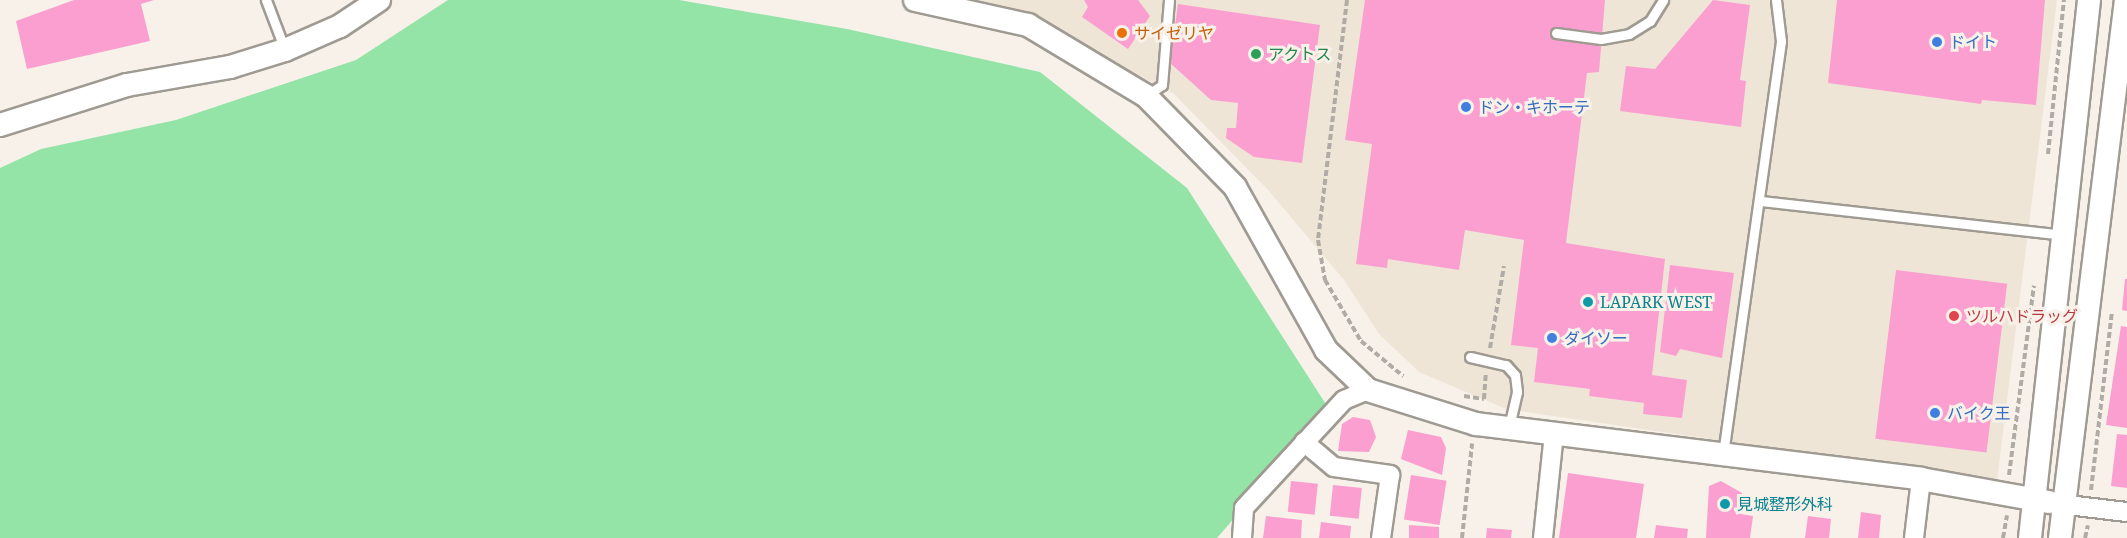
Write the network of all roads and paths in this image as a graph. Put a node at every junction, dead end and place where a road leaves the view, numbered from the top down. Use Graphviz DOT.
graph roads {
  1 [pos="266,0"];
  2 [pos="378,0"];
  3 [pos="915,0"];
  4 [pos="1169,0"];
  5 [pos="1347,0"];
  6 [pos="1663,0"];
  7 [pos="1776,0"];
  8 [pos="2089,0"];
  9 [pos="2126,0"];
  10 [pos="1556,33"];
  11 [pos="285,50"];
  12 [pos="1146,96"];
  13 [pos="0,125"];
  14 [pos="1761,201"];
  15 [pos="2066,236"];
  16 [pos="1504,266"];
  17 [pos="2113,302"];
  18 [pos="1470,357"];
  19 [pos="1487,362"];
  20 [pos="1407,378"];
  21 [pos="1368,390"];
  22 [pos="1455,394"];
  23 [pos="1484,399"];
  24 [pos="1476,424"];
  25 [pos="1509,427"];
  26 [pos="1554,434"];
  27 [pos="1304,442"];
  28 [pos="1723,454"];
  29 [pos="1921,479"];
  30 [pos="2091,490"];
  31 [pos="2049,503"];
  32 [pos="2127,512"];
  33 [pos="1242,538"];
  34 [pos="1381,538"];
  35 [pos="1462,538"];
  36 [pos="1543,538"];
  37 [pos="1914,538"];
  38 [pos="2030,538"];
  39 [pos="2060,538"];
  1 -- 11 [label="lane"];
  2 -- 11 [label="street"];
  3 -- 12 [label="street"];
  4 -- 12 [label="lane"];
  5 -- 20 [label="path"];
  6 -- 10 [label="lane"];
  7 -- 14 [label="lane"];
  8 -- 15 [label="street"];
  9 -- 31 [label="street"];
  11 -- 13 [label="street"];
  12 -- 21 [label="street"];
  14 -- 15 [label="lane"];
  14 -- 28 [label="lane"];
  15 -- 31 [label="street"];
  16 -- 19 [label="path"];
  17 -- 30 [label="path"];
  18 -- 19 [label="lane"];
  19 -- 23 [label="path"];
  19 -- 25 [label="lane"];
  21 -- 24 [label="street"];
  21 -- 27 [label="street"];
  22 -- 23 [label="path"];
  23 -- 24 [label="path"];
  24 -- 25 [label="street"];
  24 -- 35 [label="path"];
  25 -- 26 [label="street"];
  26 -- 28 [label="street"];
  26 -- 36 [label="street"];
  27 -- 33 [label="street"];
  27 -- 34 [label="street"];
  28 -- 29 [label="street"];
  29 -- 31 [label="street"];
  29 -- 37 [label="street"];
  31 -- 32 [label="street"];
  31 -- 38 [label="street"];
  31 -- 39 [label="street"];
}
